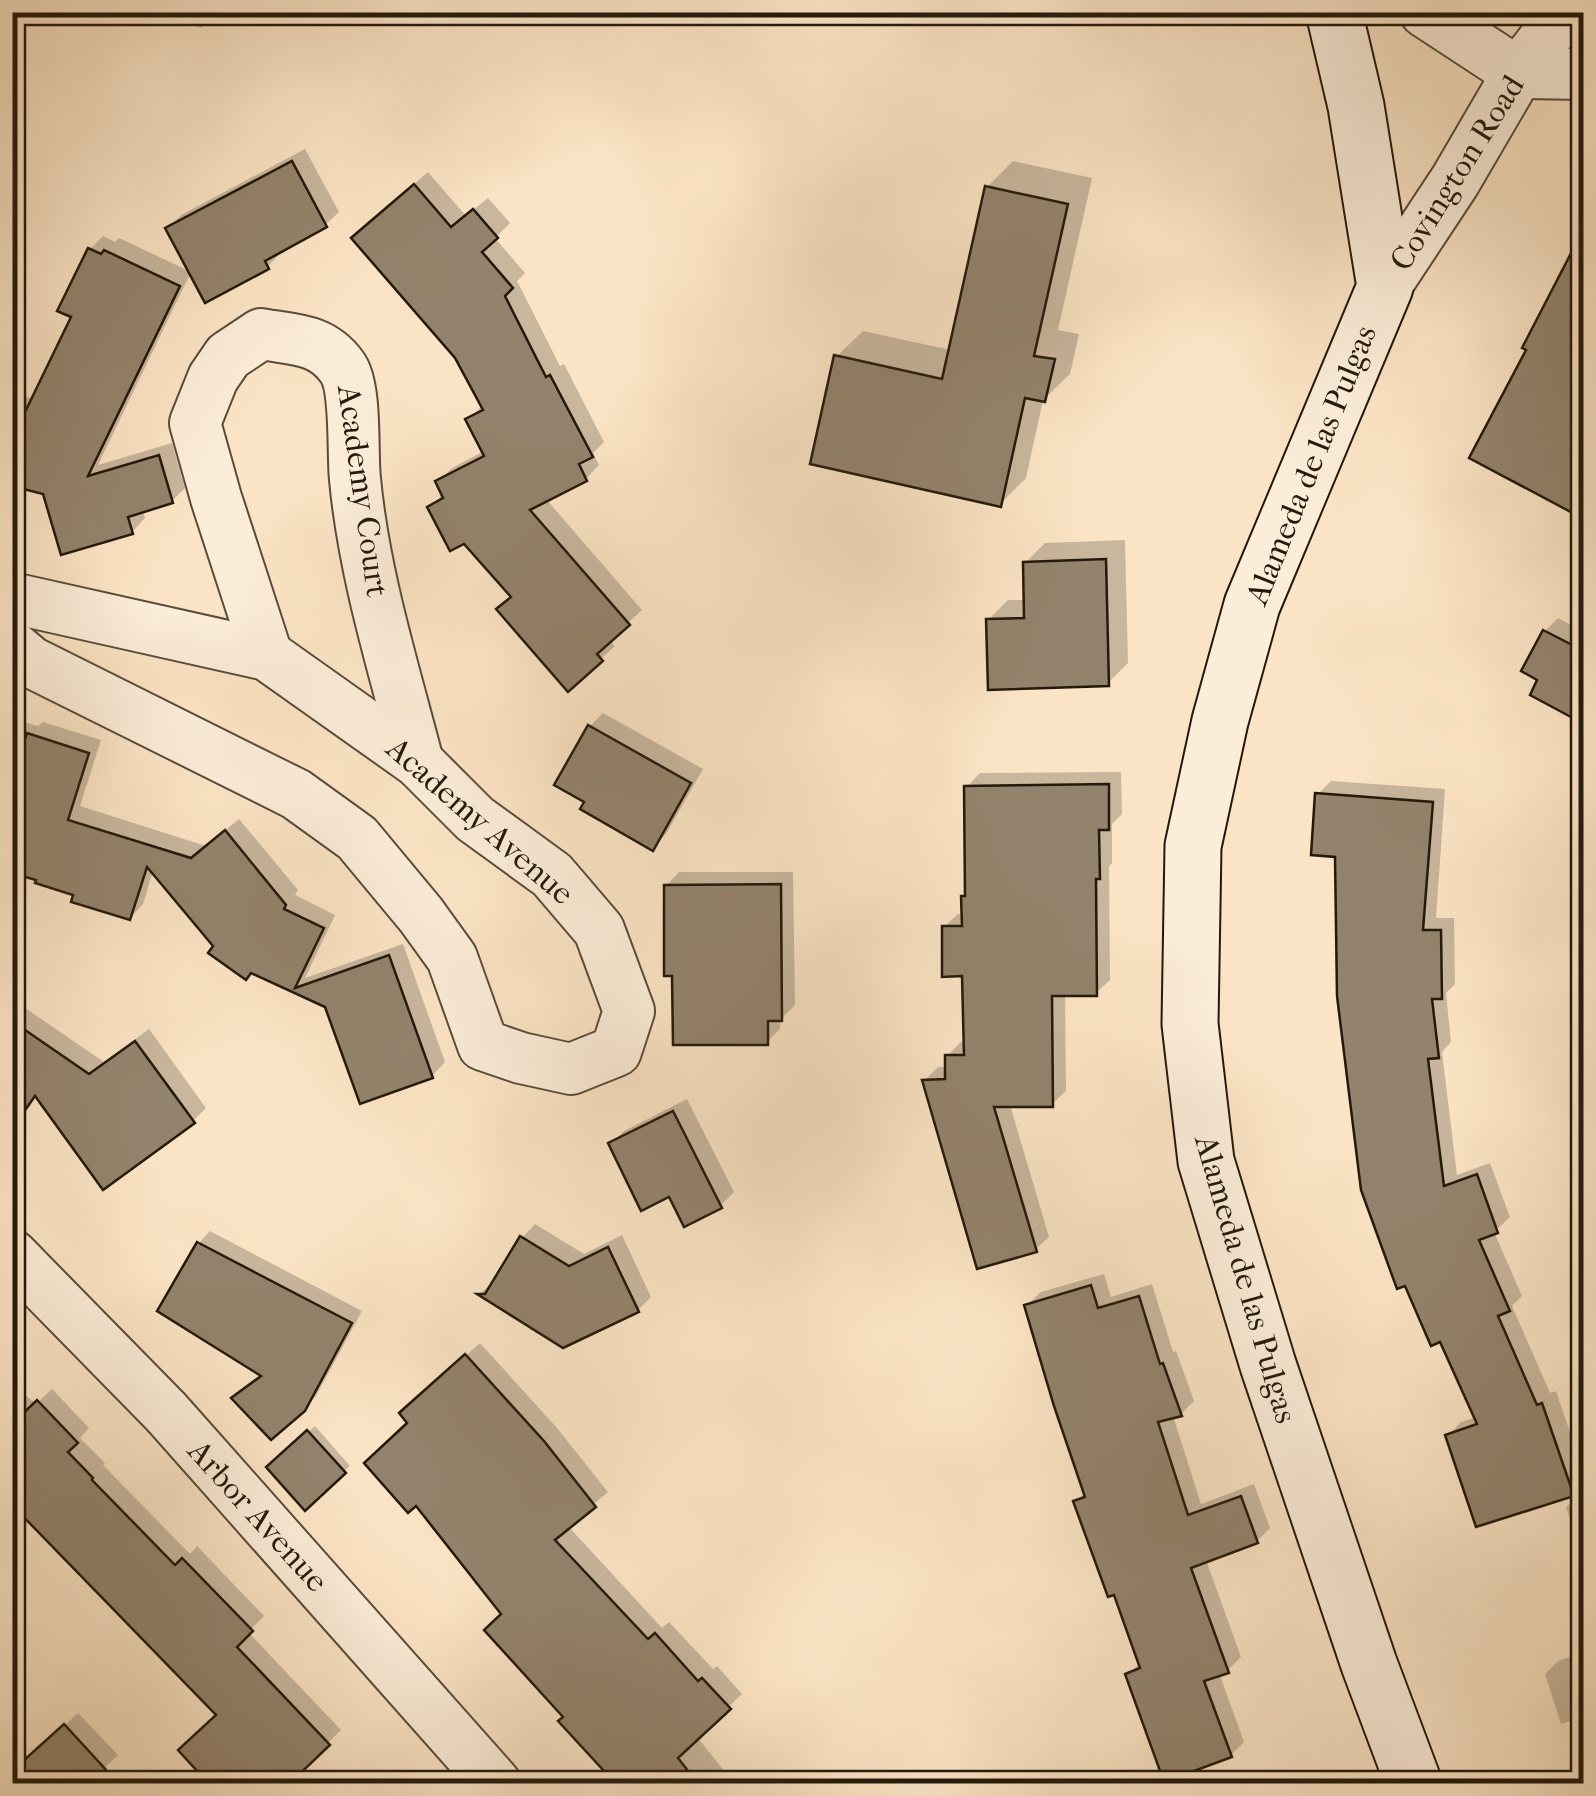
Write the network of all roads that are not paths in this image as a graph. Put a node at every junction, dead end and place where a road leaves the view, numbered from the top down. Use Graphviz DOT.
graph roads {
  1 [pos="1334,12"];
  2 [pos="1426,12"];
  3 [pos="1566,12"];
  4 [pos="1518,73"];
  5 [pos="1584,74"];
  6 [pos="1385,288"];
  7 [pos="12,598"];
  8 [pos="12,646"];
  9 [pos="267,655"];
  10 [pos="418,762"];
  11 [pos="12,1255"];
  12 [pos="496,1784"];
  13 [pos="1414,1784"];
  1 -- 6 [label="main road, Alameda de las Pulgas"];
  2 -- 4 [label="street"];
  3 -- 4 [label="street, Covington Road"];
  4 -- 5 [label="street"];
  4 -- 6 [label="street, Covington Road"];
  6 -- 13 [label="main road, Alameda de las Pulgas"];
  7 -- 9 [label="street, Academy Avenue"];
  8 -- 10 [label="street, Academy Avenue"];
  9 -- 10 [label="street, Academy Avenue"];
  9 -- 10 [label="street, Academy Court"];
  11 -- 12 [label="street, Arbor Avenue"];
}
